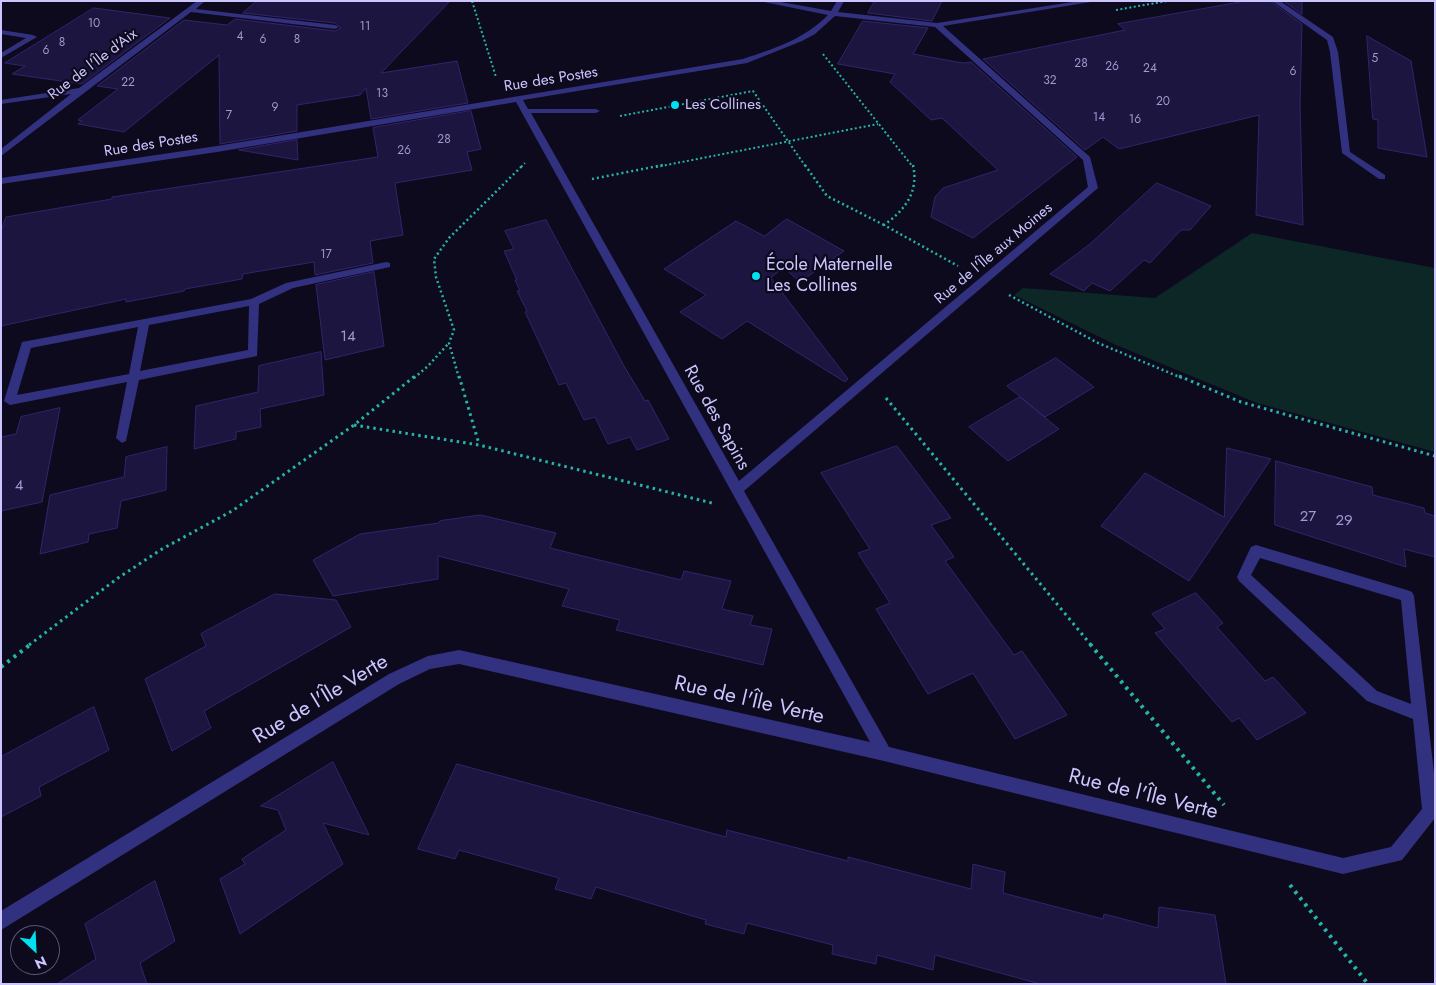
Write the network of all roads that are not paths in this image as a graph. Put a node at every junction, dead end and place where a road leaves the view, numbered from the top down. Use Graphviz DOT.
graph roads {
  1 [pos="202,1"];
  2 [pos="762,1"];
  3 [pos="841,1"];
  4 [pos="1094,1"];
  5 [pos="1275,1"];
  6 [pos="190,10"];
  7 [pos="835,14"];
  8 [pos="937,25"];
  9 [pos="334,27"];
  10 [pos="1,32"];
  11 [pos="1,56"];
  12 [pos="81,90"];
  13 [pos="519,100"];
  14 [pos="1,102"];
  15 [pos="525,111"];
  16 [pos="596,111"];
  17 [pos="1,153"];
  18 [pos="1382,177"];
  19 [pos="1,182"];
  20 [pos="386,265"];
  21 [pos="254,302"];
  22 [pos="144,323"];
  23 [pos="135,378"];
  24 [pos="6,404"];
  25 [pos="122,438"];
  26 [pos="737,490"];
  27 [pos="1420,714"];
  28 [pos="884,753"];
  29 [pos="1,920"];
  1 -- 6 [label="street, Rue de l'Île d'Aix"];
  2 -- 7 [label="street"];
  3 -- 7 [label="street"];
  4 -- 8 [label="street"];
  5 -- 18 [label="street"];
  6 -- 9 [label="street"];
  6 -- 12 [label="street, Rue de l'Île d'Aix"];
  7 -- 8 [label="street"];
  7 -- 13 [label="street, Rue des Postes"];
  8 -- 26 [label="street, Rue de l'Île aux Moines"];
  10 -- 11 [label="street"];
  12 -- 14 [label="street"];
  12 -- 17 [label="street, Rue de l'Île d'Aix"];
  13 -- 15 [label="street, Rue des Sapins"];
  13 -- 19 [label="street, Rue des Postes"];
  15 -- 16 [label="street"];
  15 -- 26 [label="street, Rue des Sapins"];
  20 -- 21 [label="street"];
  21 -- 22 [label="street"];
  21 -- 23 [label="street"];
  22 -- 23 [label="street"];
  22 -- 24 [label="street"];
  23 -- 24 [label="street"];
  23 -- 25 [label="street"];
  26 -- 28 [label="street, Rue des Sapins"];
  27 -- 27 [label="street, Rue de l'Île Verte"];
  27 -- 28 [label="street, Rue de l'Île Verte"];
  28 -- 29 [label="street, Rue de l'Île Verte"];
}
